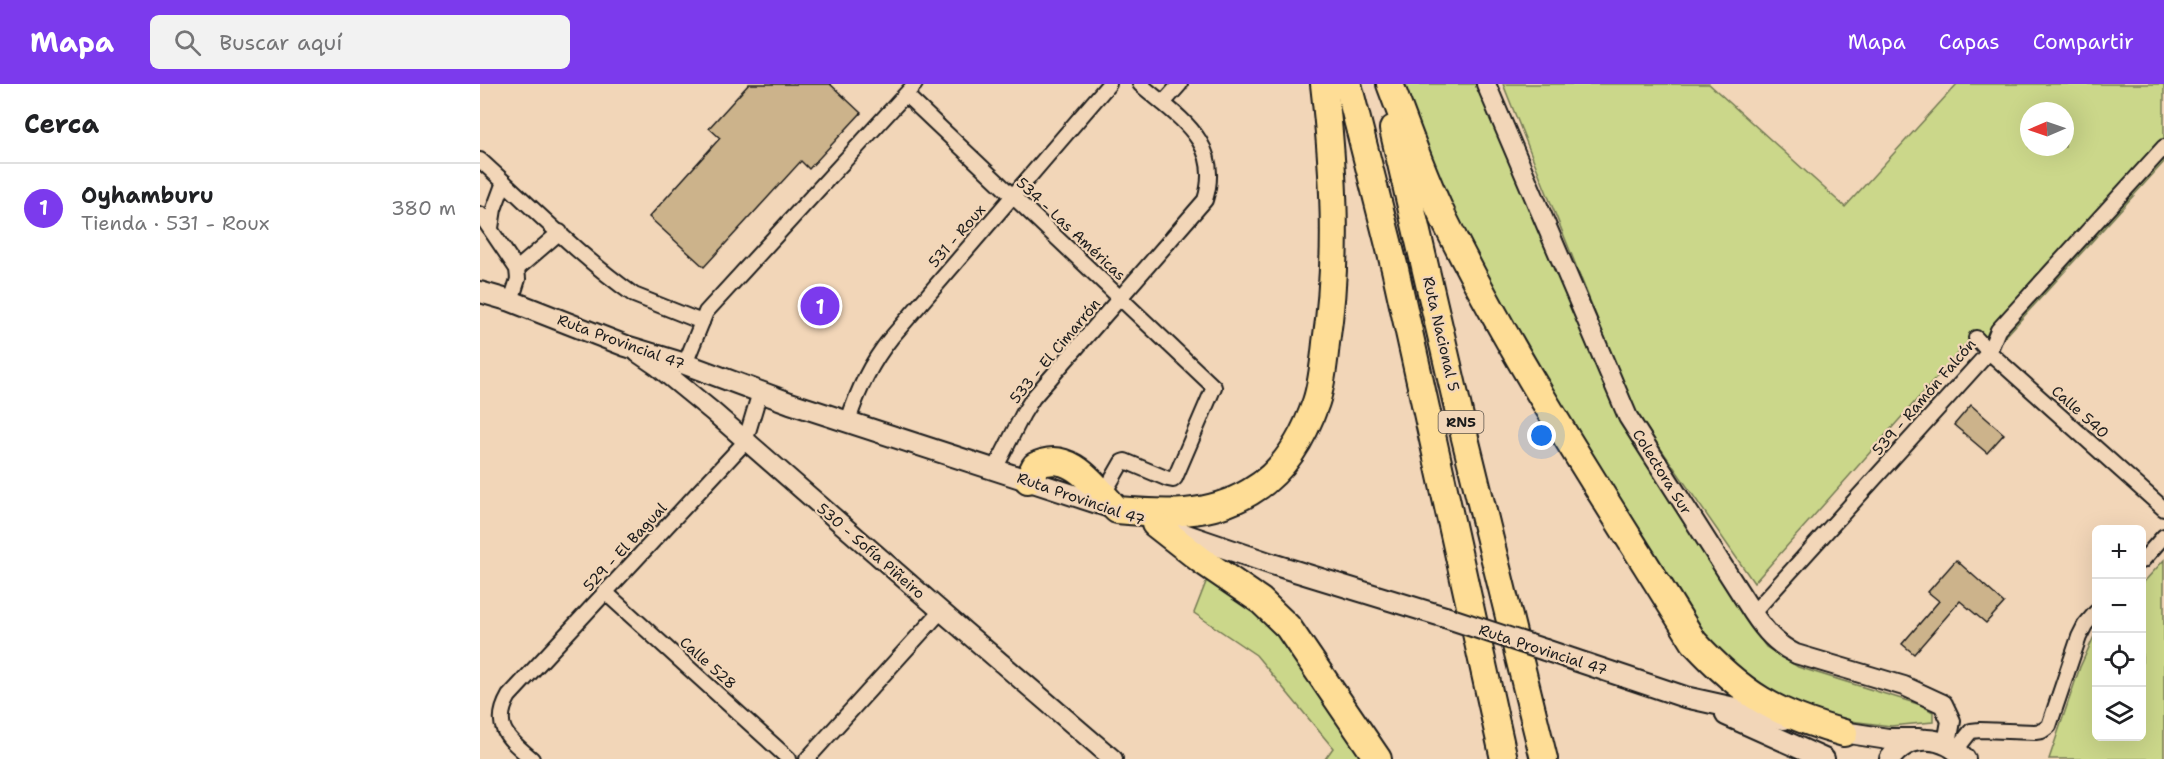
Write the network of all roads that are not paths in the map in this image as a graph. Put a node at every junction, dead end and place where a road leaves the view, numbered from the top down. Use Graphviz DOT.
graph roads {
  1 [pos="1109,84"];
  2 [pos="1140,84"];
  3 [pos="1180,84"];
  4 [pos="1324,84"];
  5 [pos="1348,84"];
  6 [pos="1381,84"];
  7 [pos="1390,84"];
  8 [pos="1486,84"];
  9 [pos="911,89"];
  10 [pos="1162,103"];
  11 [pos="2164,147"];
  12 [pos="480,160"];
  13 [pos="504,182"];
  14 [pos="1013,197"];
  15 [pos="480,214"];
  16 [pos="491,228"];
  17 [pos="560,232"];
  18 [pos="517,269"];
  19 [pos="480,292"];
  20 [pos="1121,298"];
  21 [pos="511,301"];
  22 [pos="702,322"];
  23 [pos="1976,338"];
  24 [pos="626,346"];
  25 [pos="1989,352"];
  26 [pos="685,364"];
  27 [pos="760,392"];
  28 [pos="848,421"];
  29 [pos="745,442"];
  30 [pos="995,469"];
  31 [pos="1028,480"];
  32 [pos="1110,503"];
  33 [pos="2164,509"];
  34 [pos="1155,524"];
  35 [pos="2164,536"];
  36 [pos="2146,556"];
  37 [pos="605,592"];
  38 [pos="941,611"];
  39 [pos="1752,613"];
  40 [pos="2092,617"];
  41 [pos="1685,697"];
  42 [pos="1844,733"];
  43 [pos="1919,739"];
  44 [pos="1956,751"];
  45 [pos="532,759"];
  46 [pos="789,759"];
  47 [pos="807,759"];
  48 [pos="1113,759"];
  49 [pos="1378,759"];
  50 [pos="1504,759"];
  51 [pos="1544,759"];
  52 [pos="1824,759"];
  53 [pos="1890,759"];
  1 -- 14 [label="street, 531 - Roux"];
  2 -- 10 [label="street"];
  3 -- 10 [label="street"];
  4 -- 32 [label="highway"];
  5 -- 50 [label="highway, Ruta Nacional 5 / RN5"];
  6 -- 51 [label="highway, Ruta Nacional 5 / RN5"];
  7 -- 42 [label="highway"];
  8 -- 39 [label="street, Colectora Sur"];
  9 -- 14 [label="street, 534 - Las Américas"];
  9 -- 22 [label="street"];
  10 -- 20 [label="street, 533 - El Cimarrón"];
  11 -- 25 [label="street, 539 - Ramón Falcón"];
  12 -- 13 [label="street"];
  13 -- 16 [label="street"];
  13 -- 17 [label="street"];
  14 -- 20 [label="street, 534 - Las Américas"];
  14 -- 28 [label="street, 531 - Roux"];
  15 -- 16 [label="street"];
  16 -- 18 [label="street"];
  17 -- 18 [label="street"];
  17 -- 22 [label="street"];
  18 -- 21 [label="street"];
  19 -- 21 [label="main road, Ruta Provincial 47"];
  20 -- 30 [label="street, 533 - El Cimarrón"];
  20 -- 32 [label="street, 534 - Las Américas"];
  21 -- 24 [label="main road, Ruta Provincial 47"];
  22 -- 26 [label="street"];
  23 -- 25 [label="street, Calle 540"];
  24 -- 26 [label="main road, Ruta Provincial 47"];
  24 -- 29 [label="street, 530 - Sofía Piñeiro"];
  25 -- 33 [label="street, Calle 540"];
  25 -- 39 [label="street, 539 - Ramón Falcón"];
  26 -- 27 [label="main road, Ruta Provincial 47"];
  27 -- 28 [label="main road, Ruta Provincial 47"];
  27 -- 29 [label="street, 529 - El Bagual"];
  28 -- 30 [label="main road, Ruta Provincial 47"];
  29 -- 37 [label="street, 529 - El Bagual"];
  29 -- 38 [label="street, 530 - Sofía Piñeiro"];
  30 -- 31 [label="main road, Ruta Provincial 47"];
  31 -- 32 [label="highway"];
  32 -- 34 [label="main road, Ruta Provincial 47"];
  34 -- 41 [label="main road, Ruta Provincial 47, bridge"];
  34 -- 49 [label="highway"];
  35 -- 36 [label="street"];
  37 -- 45 [label="street, 529 - El Bagual"];
  37 -- 46 [label="street, Calle 528"];
  38 -- 47 [label="street"];
  38 -- 48 [label="street, 530 - Sofía Piñeiro"];
  39 -- 44 [label="street, Colectora Sur"];
  40 -- 44 [label="street"];
  41 -- 42 [label="main road, Ruta Provincial 47"];
  41 -- 52 [label="main road, Ruta Provincial 47"];
  42 -- 43 [label="main road, Ruta Provincial 47"];
  43 -- 44 [label="main road, Ruta Provincial 47"];
  43 -- 53 [label="main road"];
}
